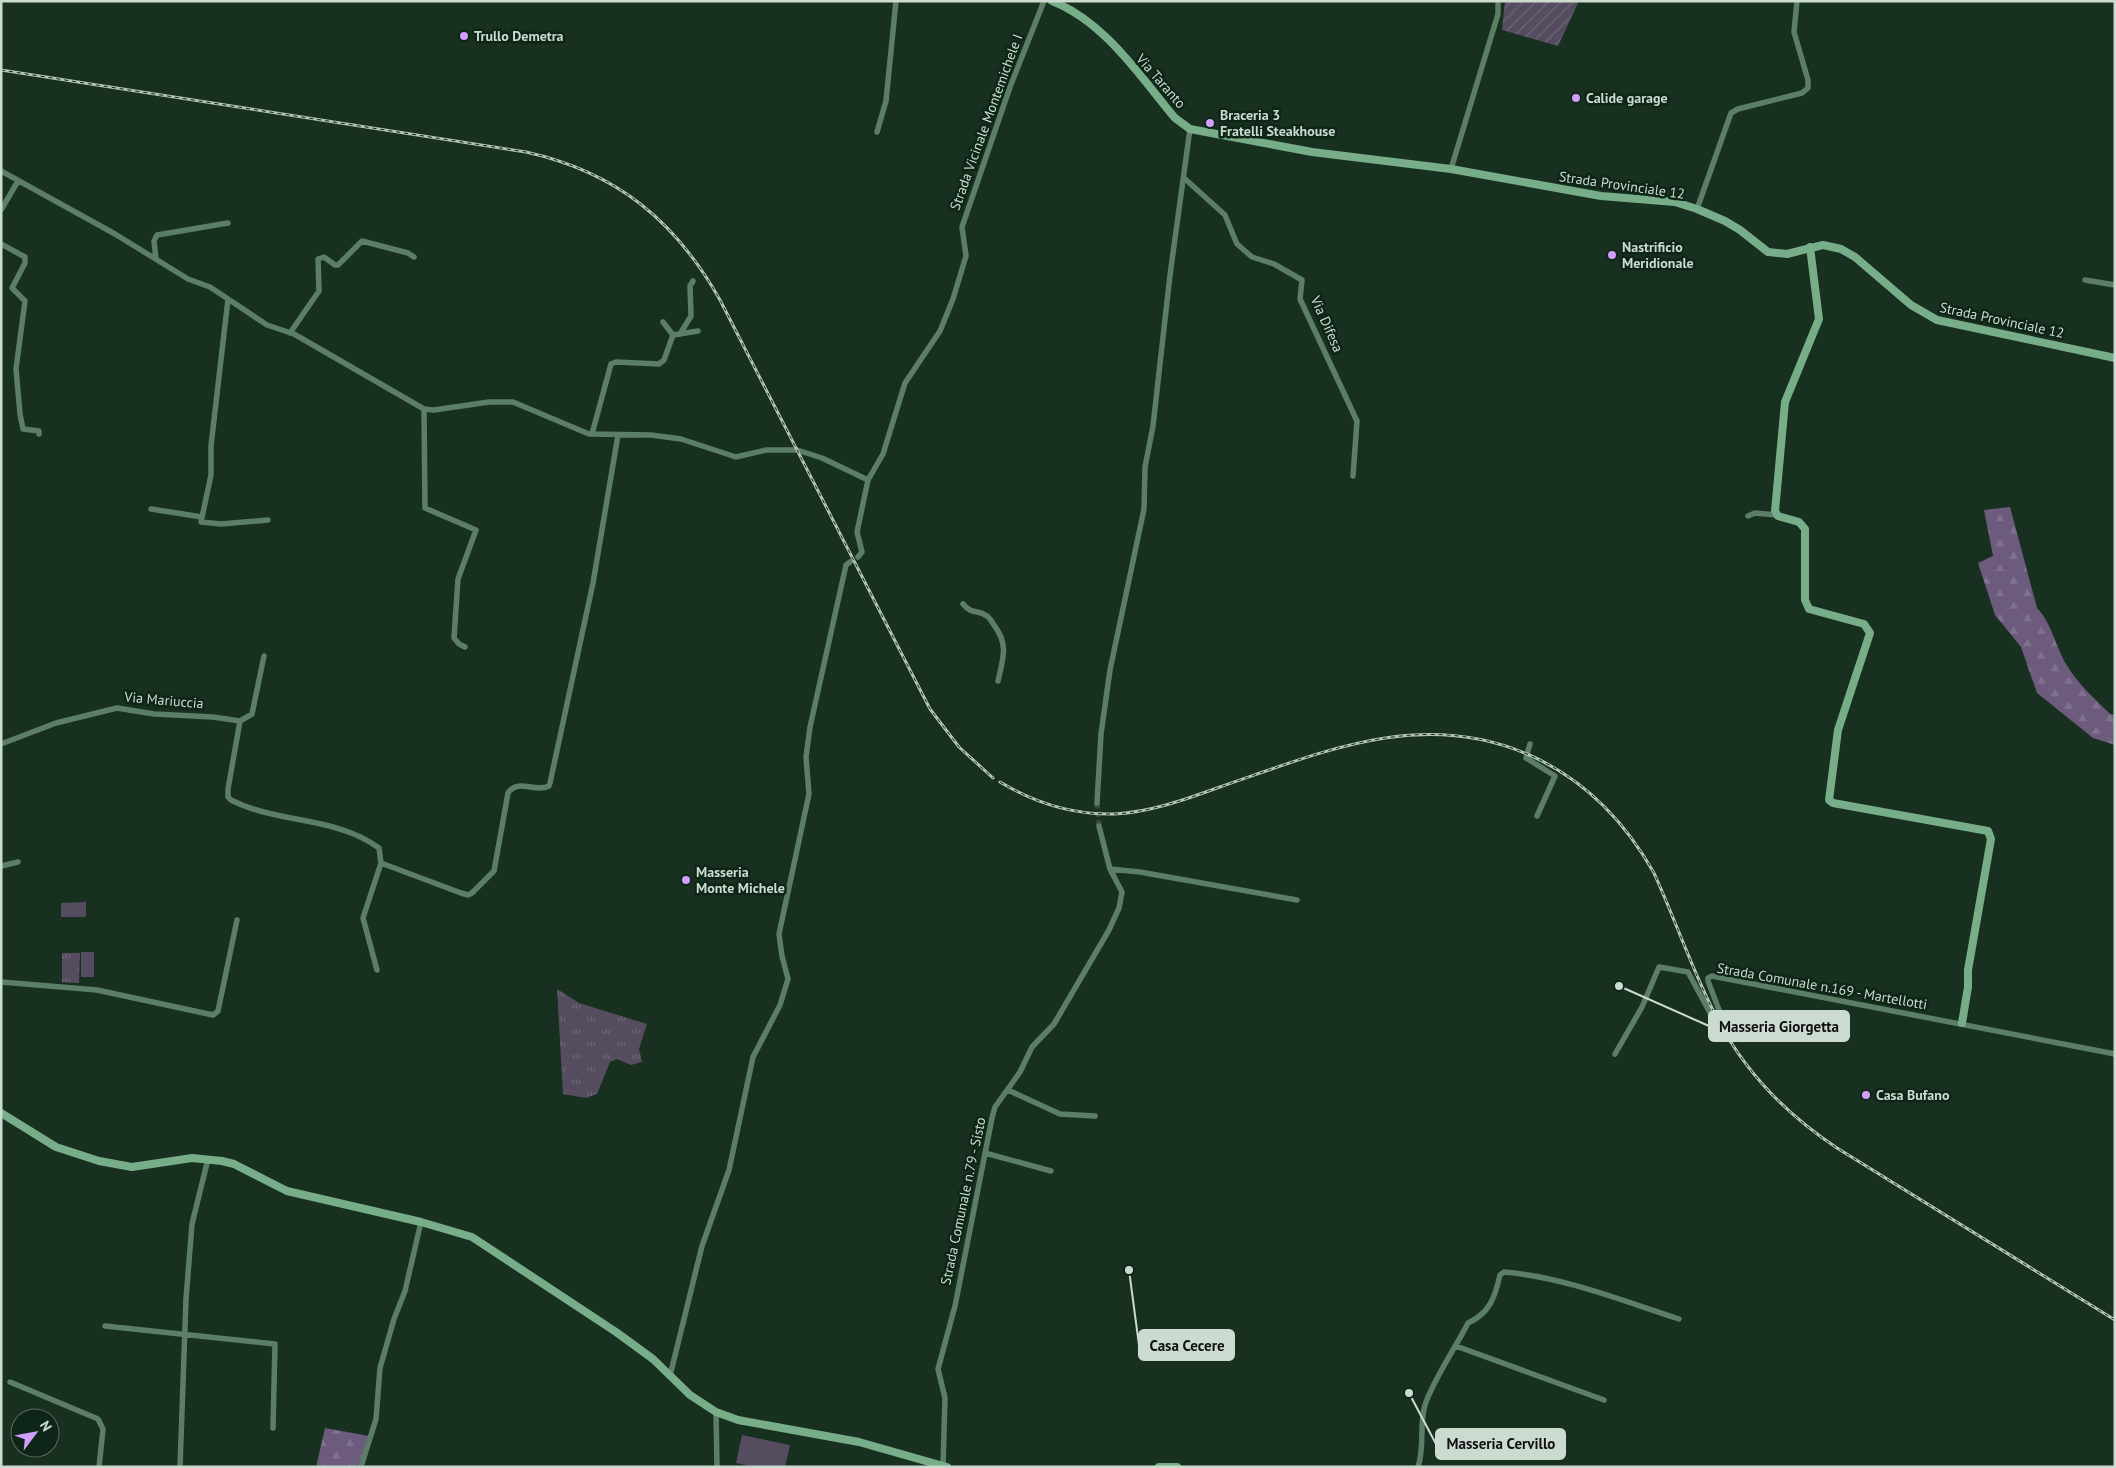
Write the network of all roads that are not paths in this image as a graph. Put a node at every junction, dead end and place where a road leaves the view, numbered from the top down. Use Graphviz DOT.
graph roads {
  1 [pos="896,1"];
  2 [pos="1044,1"];
  3 [pos="1052,1"];
  4 [pos="1498,1"];
  5 [pos="1798,1"];
  6 [pos="1067,4"];
  7 [pos="1190,129"];
  8 [pos="877,132"];
  9 [pos="1326,154"];
  10 [pos="1451,169"];
  11 [pos="1,171"];
  12 [pos="1184,178"];
  13 [pos="18,181"];
  14 [pos="1697,209"];
  15 [pos="1,210"];
  16 [pos="228,223"];
  17 [pos="1,244"];
  18 [pos="1810,247"];
  19 [pos="414,257"];
  20 [pos="156,258"];
  21 [pos="2084,280"];
  22 [pos="693,281"];
  23 [pos="2115,285"];
  24 [pos="228,299"];
  25 [pos="663,322"];
  26 [pos="698,331"];
  27 [pos="290,333"];
  28 [pos="680,334"];
  29 [pos="673,335"];
  30 [pos="2115,358"];
  31 [pos="424,409"];
  32 [pos="39,434"];
  33 [pos="592,434"];
  34 [pos="618,435"];
  35 [pos="1353,476"];
  36 [pos="868,480"];
  37 [pos="151,508"];
  38 [pos="1776,515"];
  39 [pos="1748,516"];
  40 [pos="202,517"];
  41 [pos="268,520"];
  42 [pos="858,557"];
  43 [pos="850,562"];
  44 [pos="963,604"];
  45 [pos="465,646"];
  46 [pos="264,656"];
  47 [pos="998,681"];
  48 [pos="240,721"];
  49 [pos="1,744"];
  50 [pos="1530,744"];
  51 [pos="1097,803"];
  52 [pos="1537,816"];
  53 [pos="1099,826"];
  54 [pos="18,862"];
  55 [pos="381,863"];
  56 [pos="1,866"];
  57 [pos="1110,869"];
  58 [pos="1297,900"];
  59 [pos="237,920"];
  60 [pos="377,970"];
  61 [pos="1,982"];
  62 [pos="1962,1023"];
  63 [pos="1615,1054"];
  64 [pos="2115,1054"];
  65 [pos="1008,1090"];
  66 [pos="1,1113"];
  67 [pos="1096,1116"];
  68 [pos="985,1153"];
  69 [pos="208,1160"];
  70 [pos="1051,1171"];
  71 [pos="421,1222"];
  72 [pos="1679,1319"];
  73 [pos="105,1326"];
  74 [pos="185,1334"];
  75 [pos="1456,1346"];
  76 [pos="670,1376"];
  77 [pos="10,1382"];
  78 [pos="1604,1400"];
  79 [pos="716,1412"];
  80 [pos="273,1428"];
  81 [pos="945,1466"];
  82 [pos="99,1467"];
  83 [pos="180,1467"];
  84 [pos="361,1467"];
  85 [pos="717,1467"];
  86 [pos="1159,1467"];
  87 [pos="1177,1467"];
  88 [pos="1418,1467"];
  1 -- 8 [label="street"];
  2 -- 36 [label="street, Strada Vicinale Montemichele I"];
  3 -- 6 [label="street, Via Taranto"];
  4 -- 10 [label="street"];
  5 -- 14 [label="street"];
  6 -- 7 [label="street, Via Taranto"];
  7 -- 9 [label="street, Via Taranto"];
  7 -- 12 [label="street"];
  9 -- 10 [label="street, Strada Provinciale 12"];
  10 -- 14 [label="street, Strada Provinciale 12"];
  11 -- 13 [label="street"];
  12 -- 35 [label="street, Via Difesa"];
  12 -- 51 [label="street"];
  13 -- 15 [label="street"];
  13 -- 20 [label="street"];
  14 -- 18 [label="street, Strada Provinciale 12"];
  16 -- 20 [label="street"];
  17 -- 32 [label="street"];
  18 -- 30 [label="street, Strada Provinciale 12"];
  18 -- 38 [label="street"];
  19 -- 27 [label="street"];
  20 -- 24 [label="street"];
  21 -- 23 [label="street"];
  22 -- 28 [label="street"];
  24 -- 27 [label="street"];
  24 -- 40 [label="street"];
  25 -- 29 [label="street"];
  26 -- 28 [label="street"];
  27 -- 31 [label="street"];
  28 -- 29 [label="street"];
  29 -- 33 [label="street"];
  31 -- 33 [label="street"];
  31 -- 45 [label="street"];
  33 -- 34 [label="street"];
  34 -- 36 [label="street"];
  34 -- 55 [label="street"];
  36 -- 42 [label="street, Strada Vicinale Montemichele I"];
  37 -- 40 [label="street"];
  38 -- 39 [label="street"];
  38 -- 62 [label="street"];
  40 -- 41 [label="street"];
  43 -- 76 [label="street"];
  44 -- 47 [label="street"];
  46 -- 48 [label="street"];
  48 -- 49 [label="street, Via Mariuccia"];
  48 -- 55 [label="street"];
  50 -- 52 [label="street"];
  53 -- 57 [label="street, Strada Comunale n.79 - Sisto"];
  54 -- 56 [label="street"];
  55 -- 60 [label="street"];
  57 -- 58 [label="street"];
  57 -- 65 [label="street, Strada Comunale n.79 - Sisto"];
  59 -- 61 [label="street"];
  62 -- 63 [label="street, Strada Comunale n.169 - Martellotti"];
  62 -- 64 [label="street, Strada Comunale n.169 - Martellotti"];
  65 -- 67 [label="street"];
  65 -- 68 [label="street, Strada Comunale n.79 - Sisto"];
  66 -- 69 [label="street"];
  68 -- 70 [label="street"];
  68 -- 81 [label="street, Strada Comunale n.79 - Sisto"];
  69 -- 71 [label="street"];
  69 -- 74 [label="street"];
  71 -- 76 [label="street"];
  71 -- 84 [label="street"];
  72 -- 75 [label="street"];
  73 -- 74 [label="street"];
  74 -- 80 [label="street"];
  74 -- 83 [label="street"];
  75 -- 78 [label="street"];
  75 -- 88 [label="street"];
  76 -- 79 [label="street"];
  77 -- 82 [label="street"];
  79 -- 81 [label="street"];
  79 -- 85 [label="street"];
  86 -- 87 [label="street"];
}
